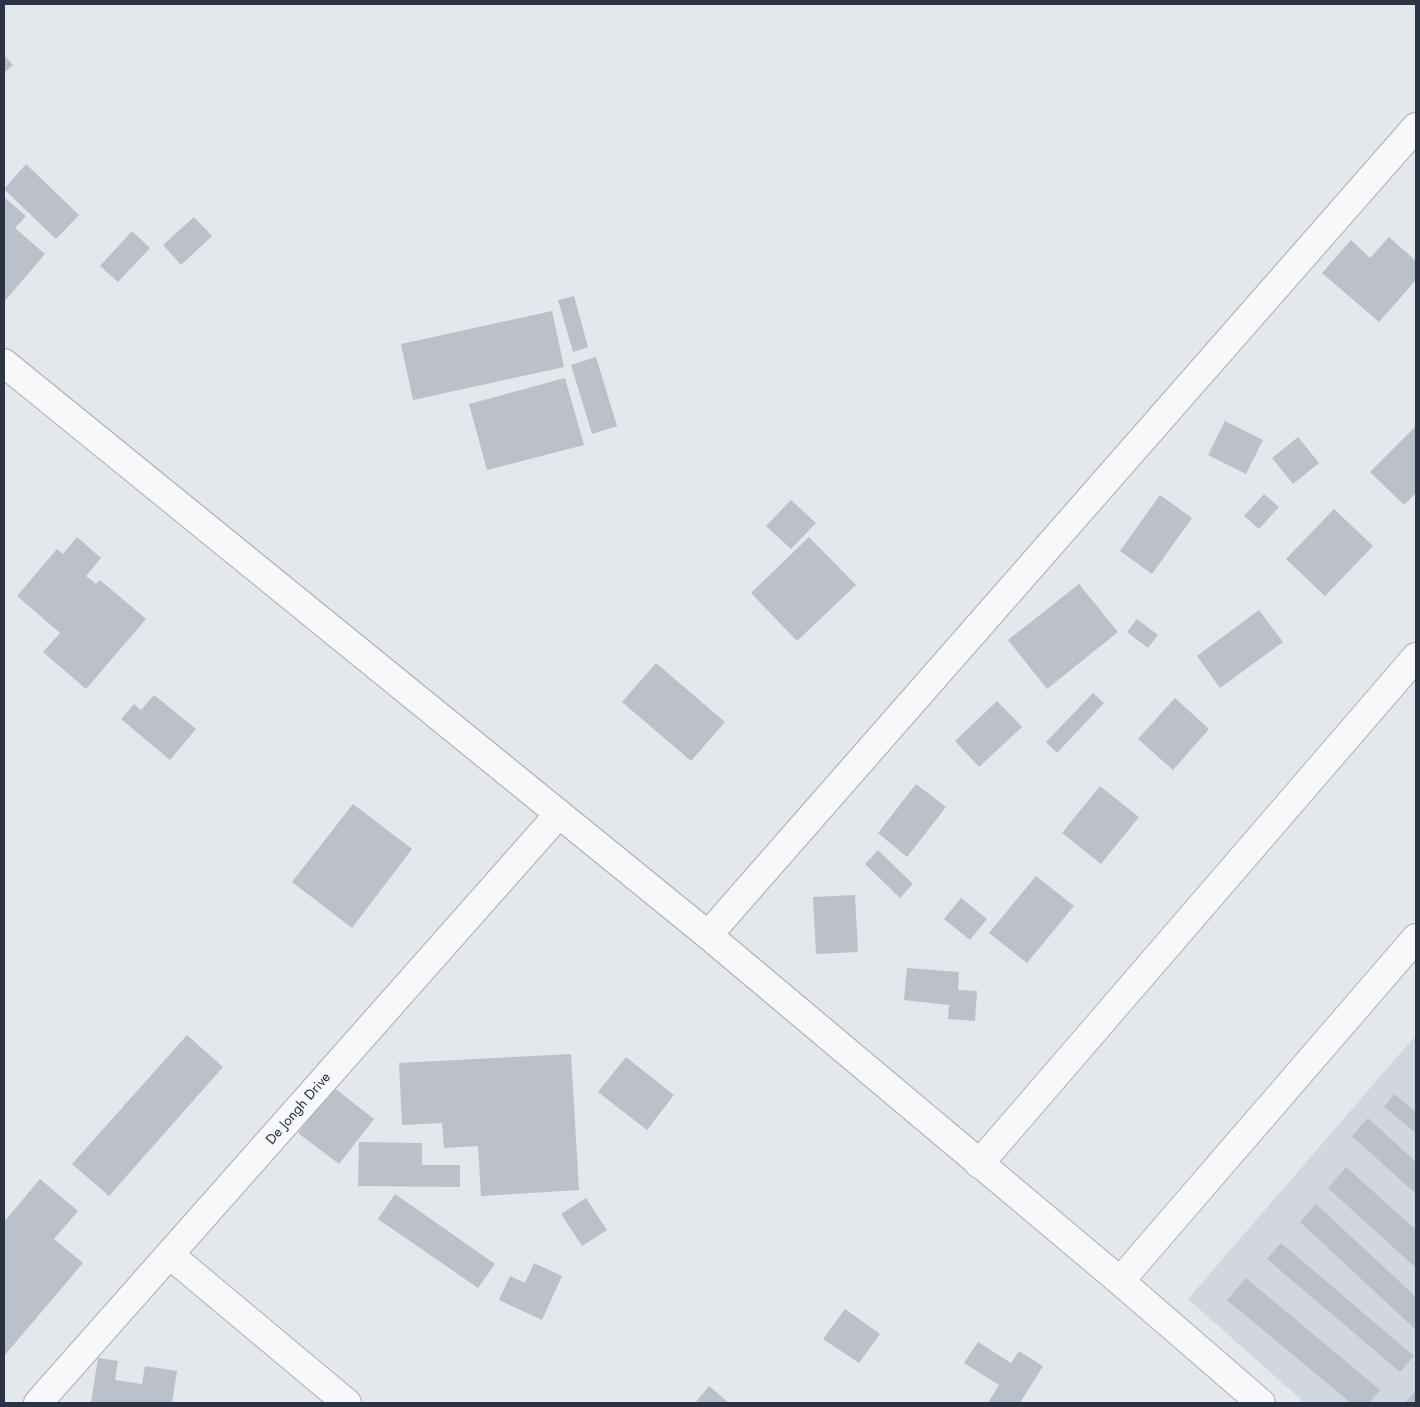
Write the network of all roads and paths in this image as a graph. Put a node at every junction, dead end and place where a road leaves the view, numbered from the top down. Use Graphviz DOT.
graph roads {
  1 [pos="1416,127"];
  2 [pos="4,363"];
  3 [pos="1416,657"];
  4 [pos="559,814"];
  5 [pos="708,934"];
  6 [pos="1416,938"];
  7 [pos="979,1164"];
  8 [pos="170,1255"];
  9 [pos="1120,1281"];
  10 [pos="38,1403"];
  11 [pos="346,1403"];
  12 [pos="1261,1403"];
  1 -- 5 [label="street"];
  2 -- 4 [label="street"];
  3 -- 7 [label="street"];
  4 -- 5 [label="street"];
  4 -- 8 [label="street, De Jongh Drive"];
  5 -- 7 [label="street"];
  6 -- 9 [label="street"];
  7 -- 9 [label="street"];
  8 -- 10 [label="street, De Jongh Drive"];
  8 -- 11 [label="street"];
  9 -- 12 [label="street"];
}
